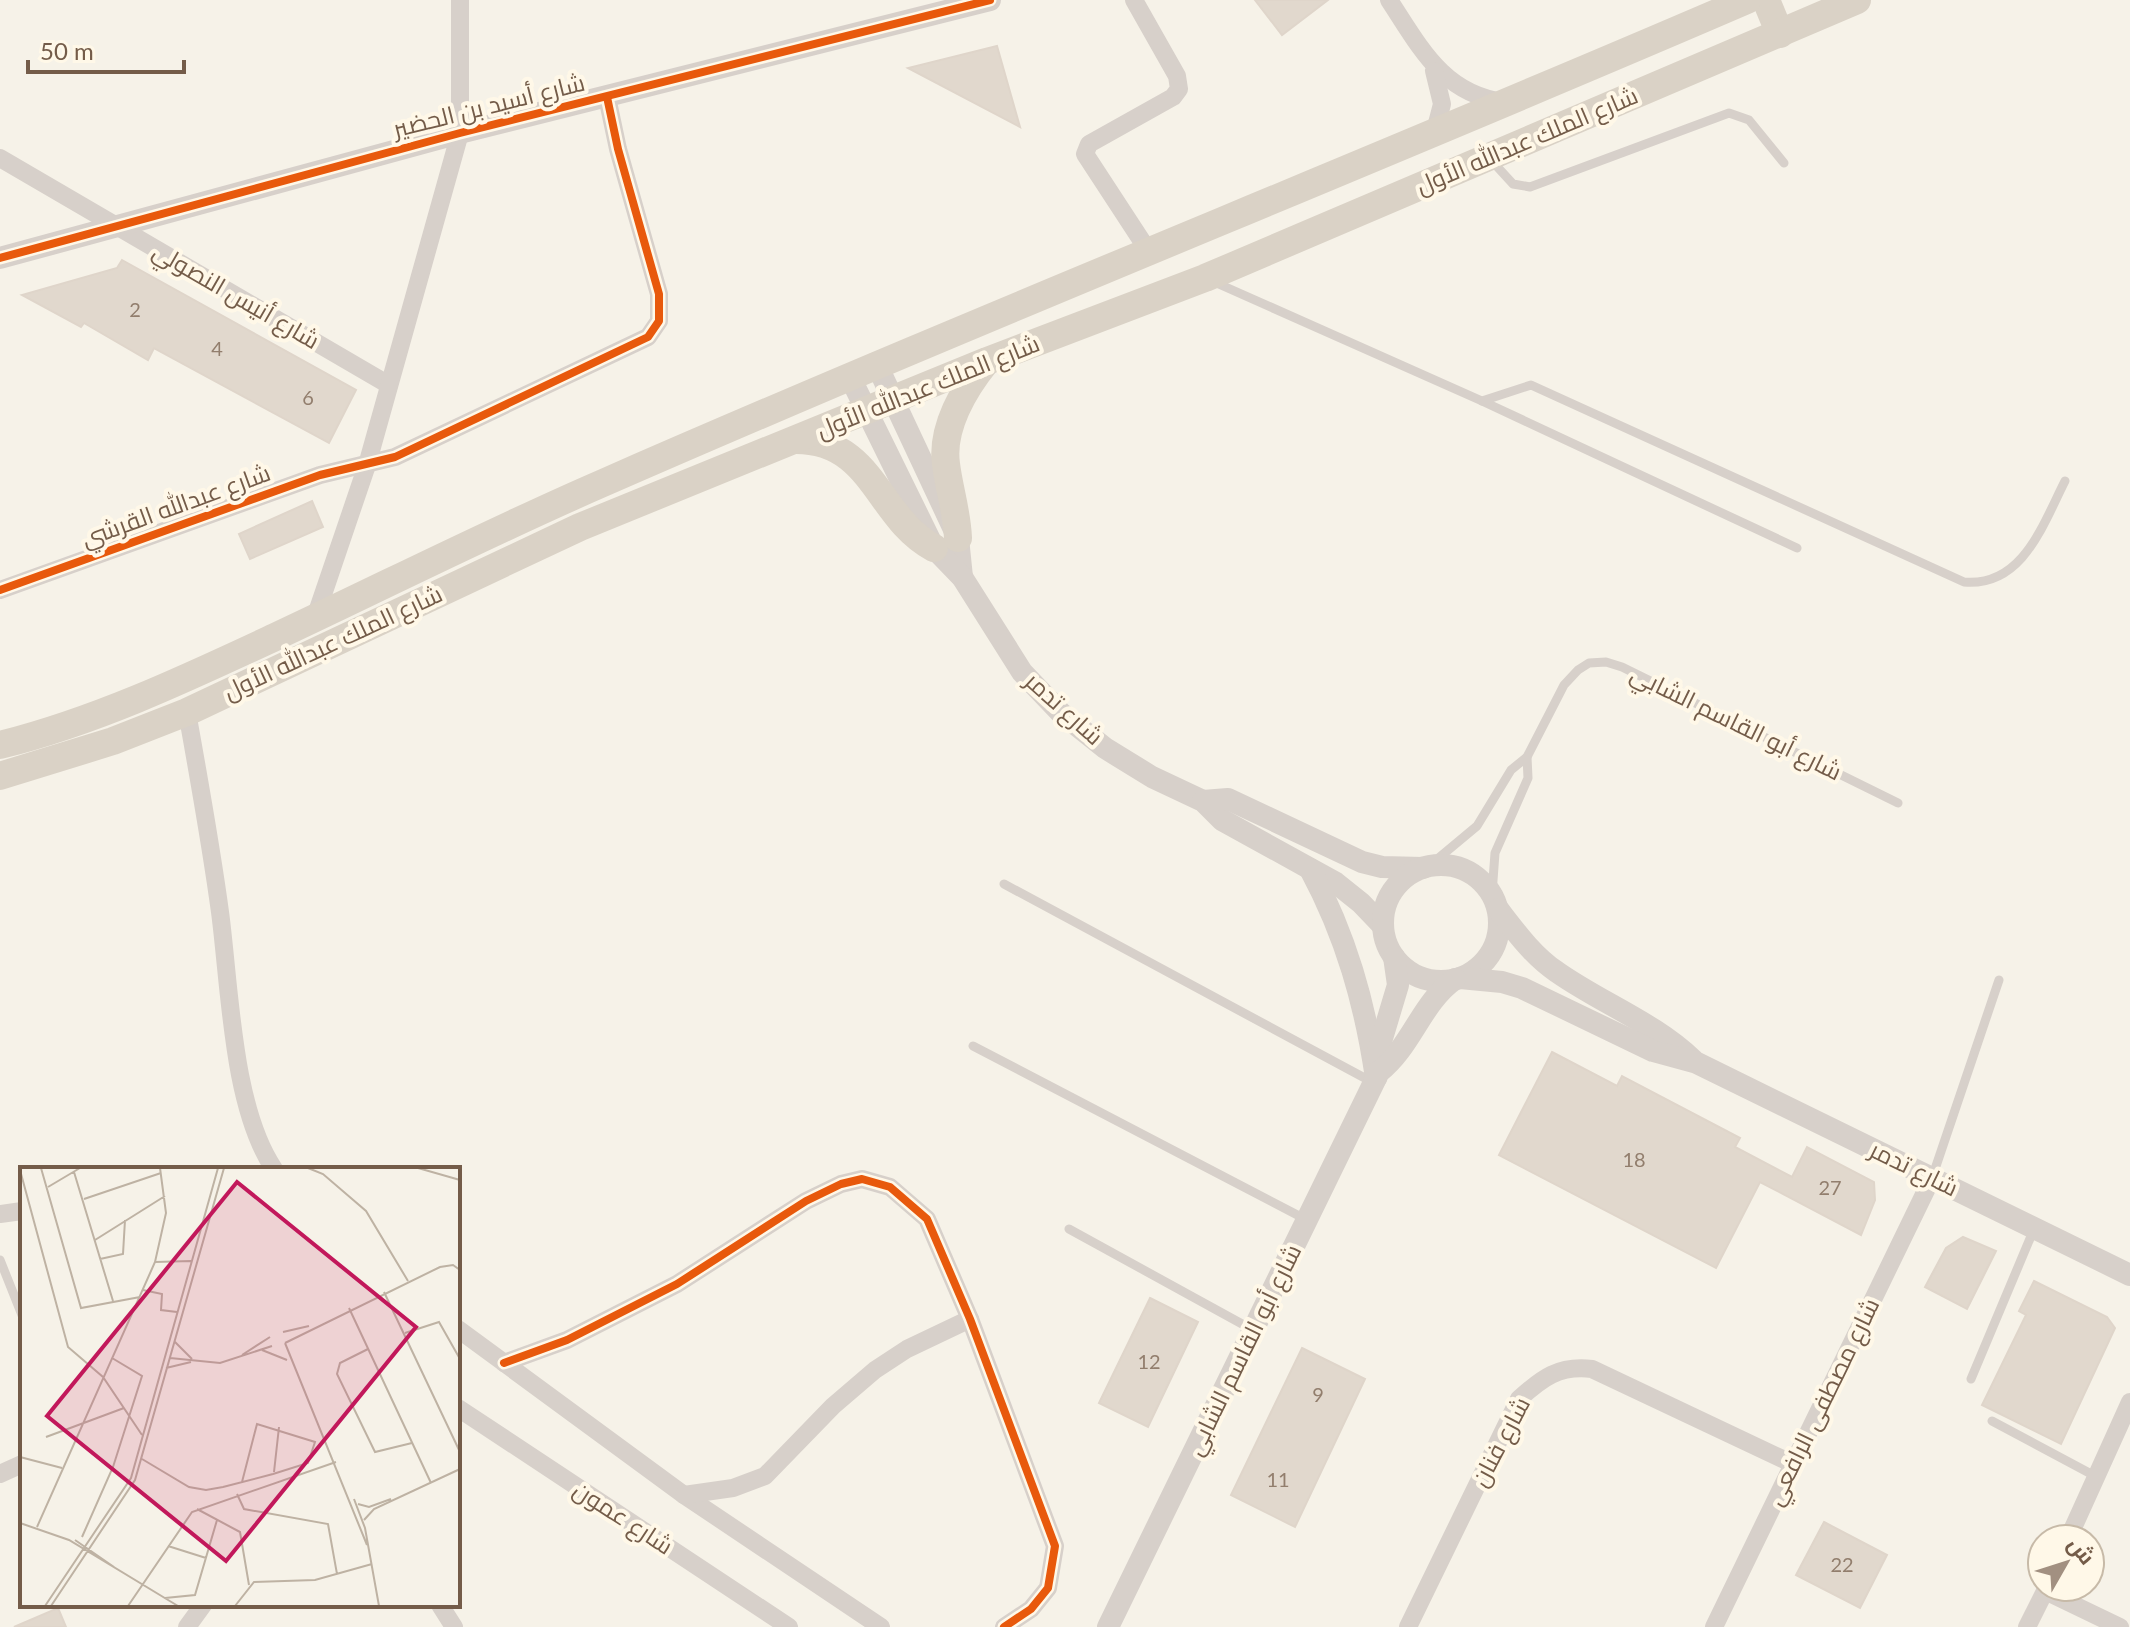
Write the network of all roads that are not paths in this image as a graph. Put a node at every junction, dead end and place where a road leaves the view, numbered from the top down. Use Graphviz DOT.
graph roads {
  1 [pos="460,0"];
  2 [pos="990,0"];
  3 [pos="1134,0"];
  4 [pos="1389,0"];
  5 [pos="1747,0"];
  6 [pos="1766,0"];
  7 [pos="1857,0"];
  8 [pos="1780,34"];
  9 [pos="1432,64"];
  10 [pos="607,97"];
  11 [pos="1510,103"];
  12 [pos="460,133"];
  13 [pos="1434,135"];
  14 [pos="0,158"];
  15 [pos="1489,158"];
  16 [pos="1784,163"];
  17 [pos="115,225"];
  18 [pos="1149,252"];
  19 [pos="0,258"];
  20 [pos="1205,278"];
  21 [pos="987,361"];
  22 [pos="876,363"];
  23 [pos="849,375"];
  24 [pos="389,385"];
  25 [pos="894,400"];
  26 [pos="1482,401"];
  27 [pos="867,412"];
  28 [pos="795,440"];
  29 [pos="367,465"];
  30 [pos="2065,481"];
  31 [pos="946,543"];
  32 [pos="1797,548"];
  33 [pos="0,590"];
  34 [pos="315,618"];
  35 [pos="179,683"];
  36 [pos="187,712"];
  37 [pos="0,745"];
  38 [pos="1527,757"];
  39 [pos="0,776"];
  40 [pos="1203,801"];
  41 [pos="1898,803"];
  42 [pos="1427,867"];
  43 [pos="1309,868"];
  44 [pos="1004,884"];
  45 [pos="1495,901"];
  46 [pos="1383,926"];
  47 [pos="1394,957"];
  48 [pos="1458,979"];
  49 [pos="1999,980"];
  50 [pos="973,1046"];
  51 [pos="1697,1063"];
  52 [pos="1376,1078"];
  53 [pos="273,1167"];
  54 [pos="1932,1178"];
  55 [pos="20,1211"];
  56 [pos="0,1214"];
  57 [pos="1307,1220"];
  58 [pos="1069,1229"];
  59 [pos="2034,1229"];
  60 [pos="0,1260"];
  61 [pos="2130,1275"];
  62 [pos="20,1310"];
  63 [pos="970,1319"];
  64 [pos="460,1330"];
  65 [pos="1253,1330"];
  66 [pos="504,1363"];
  67 [pos="1971,1379"];
  68 [pos="2130,1402"];
  69 [pos="460,1409"];
  70 [pos="1992,1421"];
  71 [pos="1793,1464"];
  72 [pos="20,1465"];
  73 [pos="0,1474"];
  74 [pos="2095,1476"];
  75 [pos="684,1495"];
  76 [pos="2075,1523"];
  77 [pos="2039,1603"];
  78 [pos="2073,1603"];
  79 [pos="202,1607"];
  80 [pos="441,1607"];
  81 [pos="187,1627"];
  82 [pos="454,1627"];
  83 [pos="789,1627"];
  84 [pos="881,1627"];
  85 [pos="1004,1627"];
  86 [pos="1108,1627"];
  87 [pos="1408,1627"];
  88 [pos="1714,1627"];
  89 [pos="2027,1627"];
  90 [pos="2120,1627"];
  1 -- 12 [label="street"];
  2 -- 10 [label="street, شارع أسيد بن الحضير"];
  3 -- 18 [label="street"];
  4 -- 9 [label="street"];
  5 -- 11 [label="main road, شارع الملك عبدالله الأول"];
  6 -- 8 [label="main road"];
  7 -- 8 [label="main road, شارع الملك عبدالله الأول"];
  8 -- 15 [label="main road, شارع الملك عبدالله الأول"];
  9 -- 11 [label="street"];
  9 -- 13 [label="street"];
  10 -- 12 [label="street, شارع أسيد بن الحضير"];
  10 -- 29 [label="street, شارع عبدالله القرشي"];
  11 -- 13 [label="main road, شارع الملك عبدالله الأول"];
  12 -- 17 [label="street, شارع أسيد بن الحضير"];
  12 -- 24 [label="street"];
  13 -- 18 [label="main road, شارع الملك عبدالله الأول"];
  14 -- 17 [label="street, شارع أنيس النصولي"];
  15 -- 16 [label="lane"];
  15 -- 20 [label="main road, شارع الملك عبدالله الأول"];
  17 -- 19 [label="street, شارع أسيد بن الحضير"];
  17 -- 24 [label="street, شارع أنيس النصولي"];
  18 -- 22 [label="main road, شارع الملك عبدالله الأول"];
  20 -- 21 [label="main road, شارع الملك عبدالله الأول"];
  20 -- 26 [label="lane"];
  21 -- 25 [label="main road, شارع الملك عبدالله الأول"];
  21 -- 31 [label="main road"];
  22 -- 23 [label="main road, شارع الملك عبدالله الأول"];
  22 -- 25 [label="street, شارع تدمر"];
  23 -- 27 [label="street, شارع تدمر"];
  23 -- 34 [label="main road, شارع الملك عبدالله الأول"];
  24 -- 29 [label="street"];
  25 -- 27 [label="main road, شارع الملك عبدالله الأول"];
  25 -- 31 [label="street, شارع تدمر"];
  26 -- 30 [label="lane"];
  26 -- 32 [label="lane"];
  27 -- 28 [label="main road, شارع الملك عبدالله الأول"];
  27 -- 31 [label="street, شارع تدمر"];
  28 -- 31 [label="main road"];
  28 -- 36 [label="main road, شارع الملك عبدالله الأول"];
  29 -- 33 [label="street, شارع عبدالله القرشي"];
  29 -- 34 [label="street"];
  31 -- 40 [label="street, شارع تدمر"];
  34 -- 35 [label="main road, شارع الملك عبدالله الأول"];
  35 -- 36 [label="main road"];
  35 -- 37 [label="main road, شارع الملك عبدالله الأول"];
  36 -- 39 [label="main road, شارع الملك عبدالله الأول"];
  36 -- 53 [label="street"];
  38 -- 41 [label="lane, شارع أبو القاسم الشابي"];
  38 -- 42 [label="lane, شارع أبو القاسم الشابي"];
  38 -- 45 [label="lane, شارع أبو القاسم الشابي"];
  40 -- 42 [label="street, شارع تدمر"];
  40 -- 43 [label="street, شارع تدمر"];
  42 -- 45 [label="street"];
  42 -- 46 [label="street"];
  43 -- 46 [label="street, شارع تدمر"];
  43 -- 52 [label="street"];
  44 -- 52 [label="lane"];
  45 -- 48 [label="street"];
  45 -- 51 [label="street, شارع تدمر"];
  46 -- 47 [label="street"];
  47 -- 48 [label="street"];
  47 -- 52 [label="street, شارع أبو القاسم الشابي"];
  48 -- 51 [label="street, شارع تدمر"];
  48 -- 52 [label="street, شارع أبو القاسم الشابي"];
  49 -- 54 [label="lane"];
  50 -- 57 [label="lane"];
  51 -- 54 [label="street, شارع تدمر"];
  52 -- 57 [label="street, شارع أبو القاسم الشابي"];
  54 -- 59 [label="street, شارع تدمر"];
  54 -- 71 [label="street, شارع مصطفى الرافعي"];
  55 -- 56 [label="street"];
  57 -- 65 [label="street, شارع أبو القاسم الشابي"];
  58 -- 65 [label="lane"];
  59 -- 61 [label="street, شارع تدمر"];
  59 -- 67 [label="lane"];
  60 -- 62 [label="lane"];
  63 -- 66 [label="street"];
  63 -- 75 [label="street"];
  63 -- 85 [label="street"];
  64 -- 66 [label="street"];
  65 -- 86 [label="street, شارع أبو القاسم الشابي"];
  66 -- 75 [label="street"];
  68 -- 74 [label="street"];
  69 -- 83 [label="street, شارع عمون"];
  70 -- 74 [label="lane"];
  71 -- 87 [label="street, شارع فنان"];
  71 -- 88 [label="street, شارع مصطفى الرافعي"];
  72 -- 73 [label="street"];
  74 -- 76 [label="street"];
  75 -- 84 [label="street"];
  77 -- 89 [label="street"];
  78 -- 90 [label="street"];
  79 -- 81 [label="street"];
  80 -- 82 [label="street"];
}
